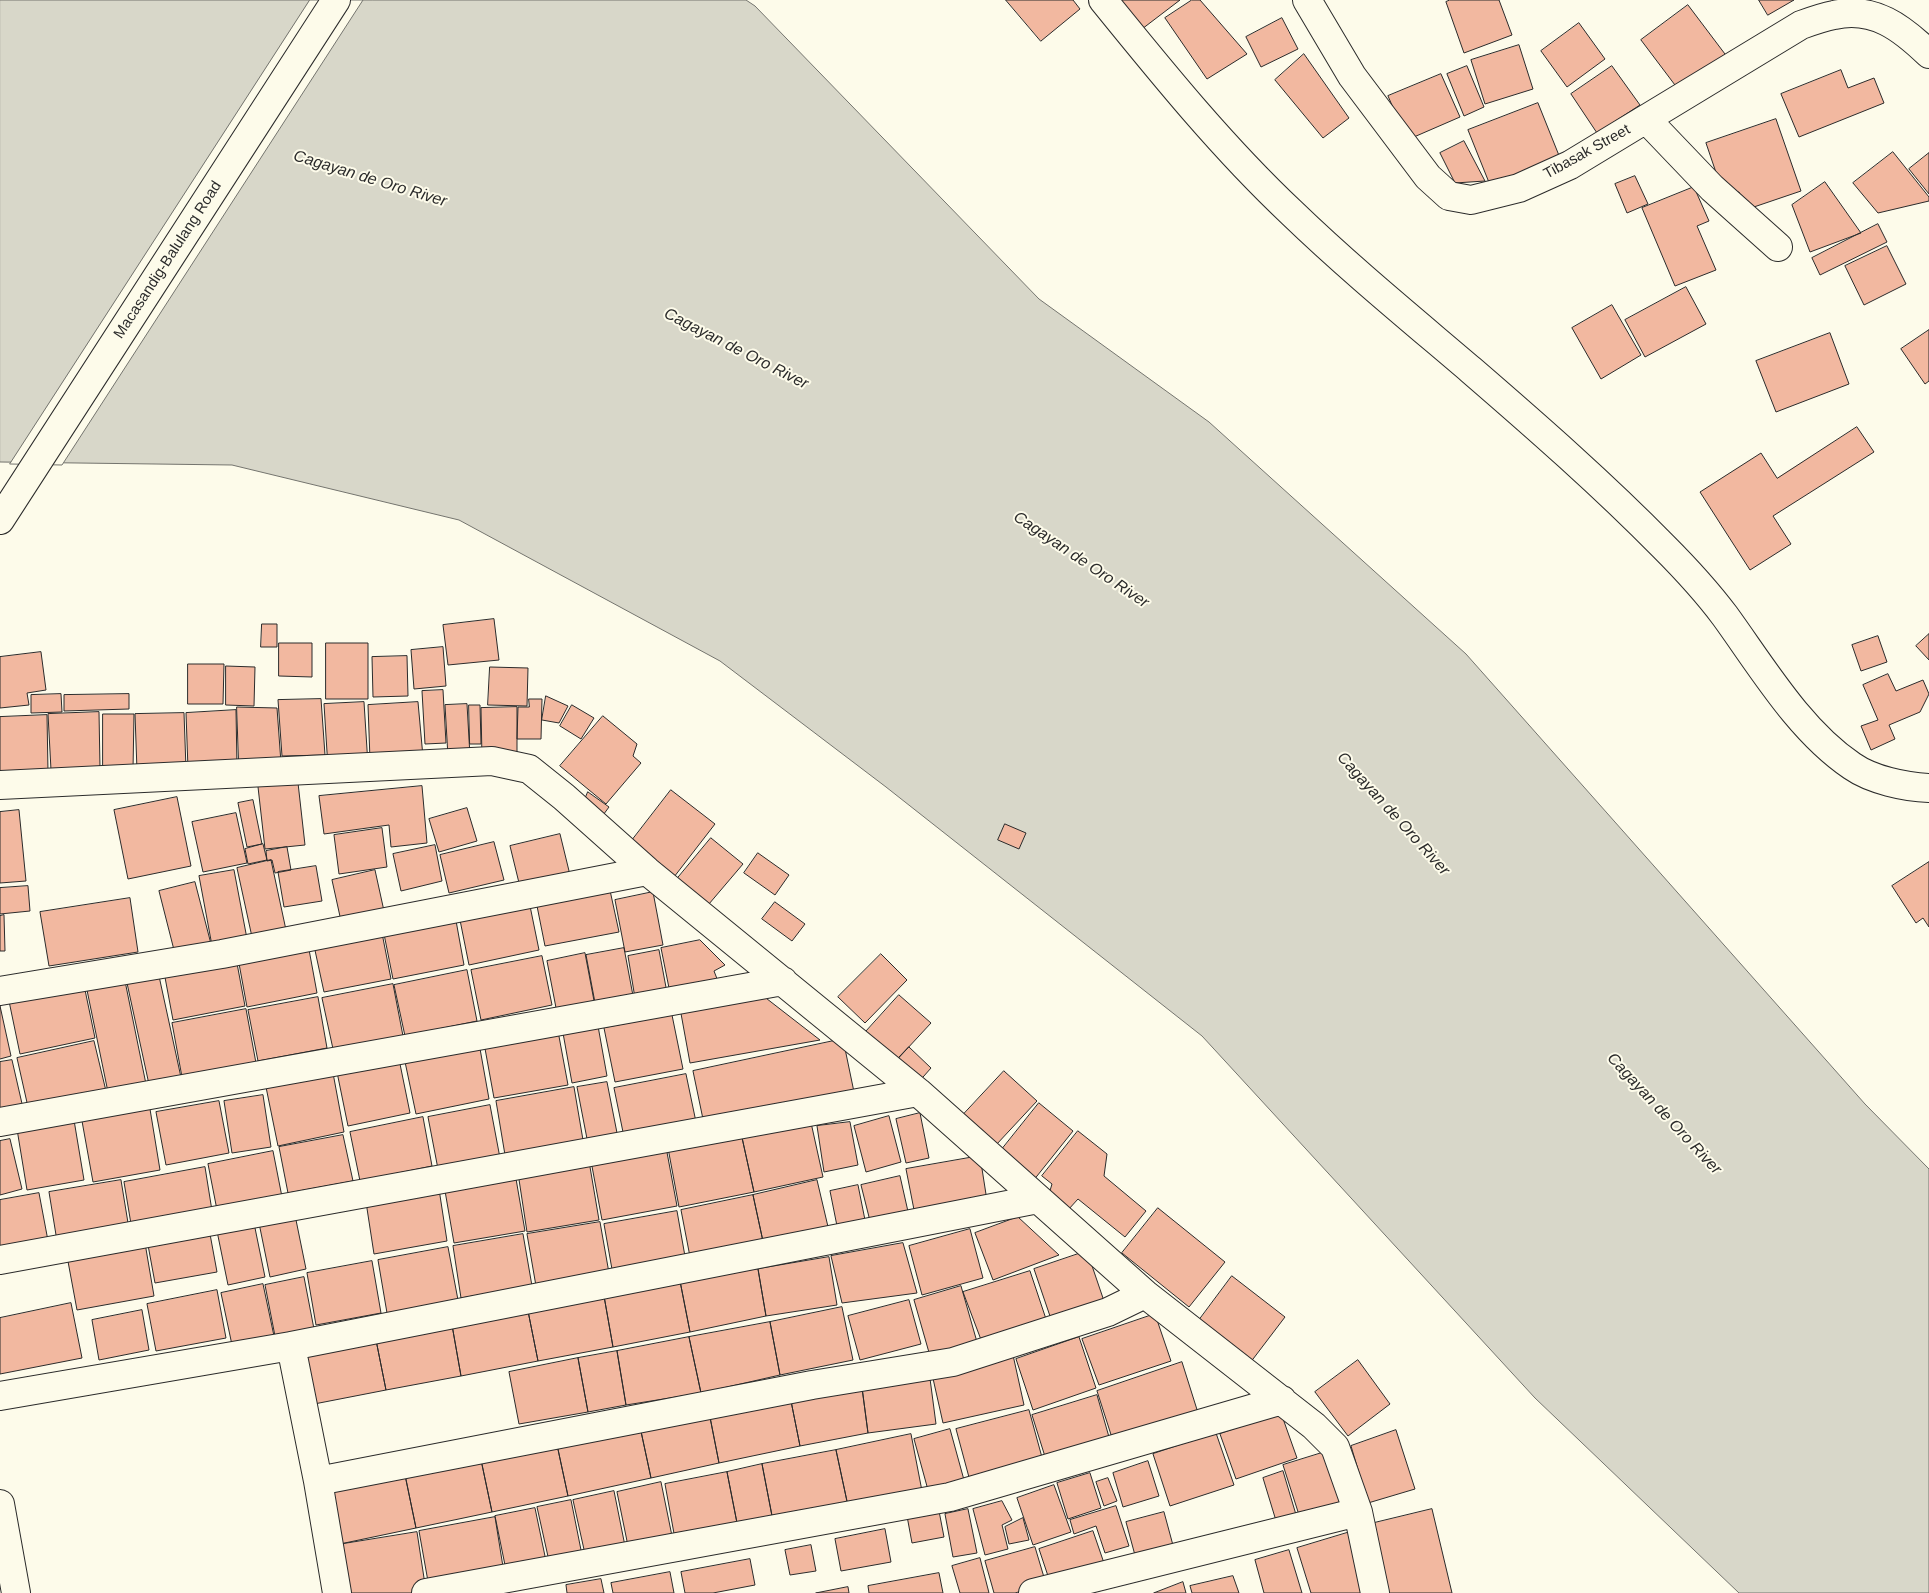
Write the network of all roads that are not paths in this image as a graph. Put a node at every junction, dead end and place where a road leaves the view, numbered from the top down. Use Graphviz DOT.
graph roads {
  1 [pos="336,0"];
  2 [pos="1103,0"];
  3 [pos="1307,0"];
  4 [pos="1929,54"];
  5 [pos="1646,119"];
  6 [pos="1778,247"];
  7 [pos="0,520"];
  8 [pos="0,785"];
  9 [pos="1929,788"];
  10 [pos="647,871"];
  11 [pos="783,981"];
  12 [pos="0,991"];
  13 [pos="918,1092"];
  14 [pos="0,1122"];
  15 [pos="1038,1199"];
  16 [pos="0,1260"];
  17 [pos="1145,1294"];
  18 [pos="291,1346"];
  19 [pos="0,1396"];
  20 [pos="1282,1400"];
  21 [pos="318,1481"];
  22 [pos="0,1504"];
  23 [pos="1358,1512"];
  24 [pos="3,1536"];
  25 [pos="16,1593"];
  26 [pos="337,1593"];
  27 [pos="426,1593"];
  28 [pos="1033,1593"];
  29 [pos="1375,1593"];
  1 -- 7 [label="street, Macasandig-Balulang Road"];
  2 -- 9 [label="street"];
  3 -- 5 [label="street, Tibasak Street"];
  4 -- 5 [label="street, Tibasak Street"];
  5 -- 6 [label="street"];
  8 -- 10 [label="street"];
  10 -- 11 [label="street"];
  10 -- 12 [label="street"];
  11 -- 13 [label="street"];
  11 -- 14 [label="street"];
  13 -- 15 [label="street"];
  13 -- 16 [label="street"];
  15 -- 17 [label="street"];
  15 -- 18 [label="street"];
  17 -- 20 [label="street"];
  17 -- 21 [label="street"];
  18 -- 19 [label="street"];
  18 -- 21 [label="street"];
  20 -- 23 [label="street"];
  20 -- 27 [label="street"];
  21 -- 26 [label="street"];
  22 -- 24 [label="street"];
  23 -- 28 [label="street"];
  23 -- 29 [label="street"];
  24 -- 25 [label="street"];
}
